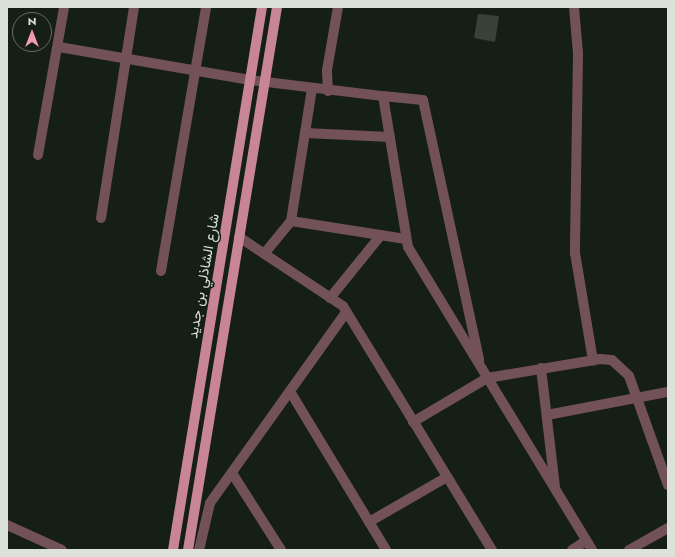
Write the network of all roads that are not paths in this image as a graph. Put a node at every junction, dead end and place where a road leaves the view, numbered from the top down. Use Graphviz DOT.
graph roads {
  1 [pos="64,7"];
  2 [pos="134,7"];
  3 [pos="206,7"];
  4 [pos="262,7"];
  5 [pos="278,7"];
  6 [pos="338,7"];
  7 [pos="574,7"];
  8 [pos="59,48"];
  9 [pos="125,59"];
  10 [pos="197,71"];
  11 [pos="250,80"];
  12 [pos="265,82"];
  13 [pos="312,89"];
  14 [pos="328,91"];
  15 [pos="383,96"];
  16 [pos="305,134"];
  17 [pos="390,137"];
  18 [pos="38,155"];
  19 [pos="101,218"];
  20 [pos="291,221"];
  21 [pos="381,235"];
  22 [pos="238,237"];
  23 [pos="406,240"];
  24 [pos="264,254"];
  25 [pos="161,271"];
  26 [pos="330,298"];
  27 [pos="346,312"];
  28 [pos="593,360"];
  29 [pos="481,368"];
  30 [pos="541,368"];
  31 [pos="487,378"];
  32 [pos="668,392"];
  33 [pos="291,393"];
  34 [pos="636,398"];
  35 [pos="547,415"];
  36 [pos="413,422"];
  37 [pos="232,472"];
  38 [pos="447,477"];
  39 [pos="668,485"];
  40 [pos="556,492"];
  41 [pos="369,522"];
  42 [pos="7,525"];
  43 [pos="668,528"];
  44 [pos="589,546"];
  45 [pos="62,550"];
  46 [pos="173,550"];
  47 [pos="188,550"];
  48 [pos="199,550"];
  49 [pos="281,550"];
  50 [pos="386,550"];
  51 [pos="492,550"];
  52 [pos="572,550"];
  53 [pos="630,550"];
  1 -- 8 [label="street"];
  2 -- 9 [label="street"];
  3 -- 10 [label="street"];
  4 -- 11 [label="main road, شارع الشاذلي بن جديد"];
  5 -- 12 [label="main road, شارع الشاذلي بن جديد"];
  6 -- 14 [label="street"];
  7 -- 28 [label="street"];
  8 -- 9 [label="street"];
  8 -- 18 [label="street"];
  9 -- 10 [label="street"];
  9 -- 19 [label="street"];
  10 -- 11 [label="street"];
  10 -- 25 [label="street"];
  11 -- 12 [label="street"];
  11 -- 46 [label="main road, شارع الشاذلي بن جديد"];
  12 -- 13 [label="street"];
  12 -- 22 [label="main road, شارع الشاذلي بن جديد"];
  13 -- 14 [label="street"];
  13 -- 16 [label="street"];
  14 -- 15 [label="street"];
  15 -- 17 [label="street"];
  15 -- 29 [label="street"];
  16 -- 17 [label="street"];
  16 -- 20 [label="street"];
  17 -- 23 [label="street"];
  20 -- 21 [label="street"];
  20 -- 24 [label="street"];
  21 -- 23 [label="street"];
  21 -- 26 [label="street"];
  22 -- 24 [label="street"];
  22 -- 47 [label="main road, شارع الشاذلي بن جديد"];
  23 -- 29 [label="street"];
  24 -- 26 [label="street"];
  26 -- 27 [label="street"];
  27 -- 33 [label="street"];
  27 -- 36 [label="street"];
  28 -- 30 [label="street"];
  28 -- 34 [label="street"];
  29 -- 31 [label="street"];
  30 -- 31 [label="street"];
  30 -- 35 [label="street"];
  31 -- 36 [label="street"];
  31 -- 40 [label="street"];
  32 -- 34 [label="street"];
  33 -- 37 [label="street"];
  33 -- 41 [label="street"];
  34 -- 35 [label="street"];
  34 -- 39 [label="street"];
  35 -- 40 [label="street"];
  36 -- 38 [label="street"];
  37 -- 48 [label="street"];
  37 -- 49 [label="street"];
  38 -- 41 [label="street"];
  38 -- 51 [label="street"];
  40 -- 44 [label="street"];
  41 -- 50 [label="street"];
  42 -- 45 [label="street"];
  43 -- 53 [label="street"];
  44 -- 52 [label="street"];
}
